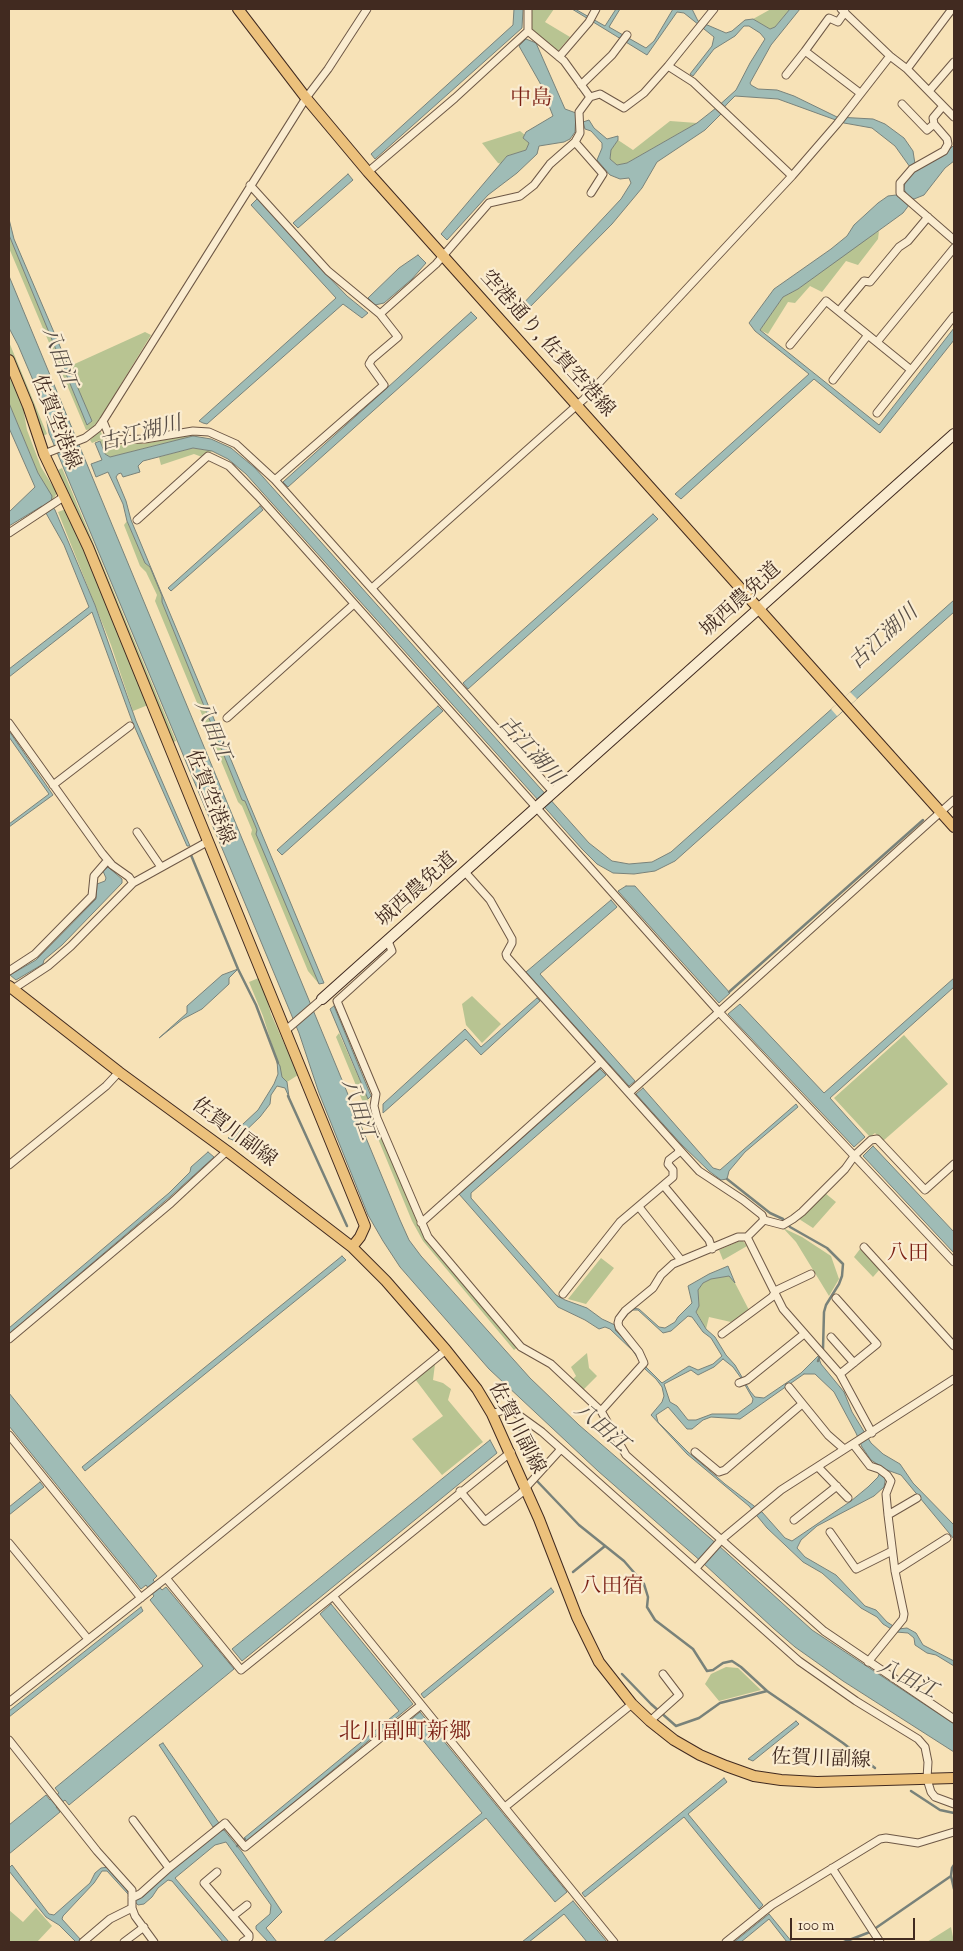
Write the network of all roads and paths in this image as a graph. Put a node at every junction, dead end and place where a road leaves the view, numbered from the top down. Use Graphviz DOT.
graph roads {
  1 [pos="238,9"];
  2 [pos="367,9"];
  3 [pos="528,9"];
  4 [pos="714,9"];
  5 [pos="952,9"];
  6 [pos="843,11"];
  7 [pos="592,15"];
  8 [pos="528,31"];
  9 [pos="627,35"];
  10 [pos="805,51"];
  11 [pos="890,56"];
  12 [pos="560,57"];
  13 [pos="954,62"];
  14 [pos="668,66"];
  15 [pos="907,69"];
  16 [pos="786,75"];
  17 [pos="581,85"];
  18 [pos="929,91"];
  19 [pos="860,93"];
  20 [pos="590,97"];
  21 [pos="306,98"];
  22 [pos="902,104"];
  23 [pos="954,106"];
  24 [pos="949,112"];
  25 [pos="934,124"];
  26 [pos="575,142"];
  27 [pos="368,172"];
  28 [pos="792,176"];
  29 [pos="250,185"];
  30 [pos="591,193"];
  31 [pos="928,217"];
  32 [pos="954,239"];
  33 [pos="954,248"];
  34 [pos="442,256"];
  35 [pos="839,311"];
  36 [pos="380,314"];
  37 [pos="954,316"];
  38 [pos="868,335"];
  39 [pos="877,342"];
  40 [pos="790,345"];
  41 [pos="9,360"];
  42 [pos="911,370"];
  43 [pos="833,380"];
  44 [pos="577,405"];
  45 [pos="877,413"];
  46 [pos="103,421"];
  47 [pos="954,434"];
  48 [pos="48,453"];
  49 [pos="275,480"];
  50 [pos="65,496"];
  51 [pos="137,520"];
  52 [pos="9,533"];
  53 [pos="372,588"];
  54 [pos="354,604"];
  55 [pos="759,610"];
  56 [pos="227,718"];
  57 [pos="9,723"];
  58 [pos="130,726"];
  59 [pos="53,785"];
  60 [pos="554,793"];
  61 [pos="954,800"];
  62 [pos="536,808"];
  63 [pos="941,812"];
  64 [pos="954,828"];
  65 [pos="137,832"];
  66 [pos="207,842"];
  67 [pos="108,861"];
  68 [pos="160,867"];
  69 [pos="465,872"];
  70 [pos="133,883"];
  71 [pos="388,941"];
  72 [pos="9,971"];
  73 [pos="11,987"];
  74 [pos="322,999"];
  75 [pos="719,1012"];
  76 [pos="285,1031"];
  77 [pos="601,1062"];
  78 [pos="119,1072"];
  79 [pos="630,1093"];
  80 [pos="679,1149"];
  81 [pos="227,1151"];
  82 [pos="855,1155"];
  83 [pos="954,1164"];
  84 [pos="9,1165"];
  85 [pos="664,1186"];
  86 [pos="639,1207"];
  87 [pos="764,1220"];
  88 [pos="421,1223"];
  89 [pos="747,1237"];
  90 [pos="352,1247"];
  91 [pos="864,1247"];
  92 [pos="712,1249"];
  93 [pos="681,1260"];
  94 [pos="954,1262"];
  95 [pos="811,1274"];
  96 [pos="563,1294"];
  97 [pos="774,1294"];
  98 [pos="836,1298"];
  99 [pos="722,1334"];
  100 [pos="804,1334"];
  101 [pos="831,1337"];
  102 [pos="9,1339"];
  103 [pos="954,1346"];
  104 [pos="446,1350"];
  105 [pos="854,1363"];
  106 [pos="840,1374"];
  107 [pos="954,1380"];
  108 [pos="739,1383"];
  109 [pos="789,1387"];
  110 [pos="802,1404"];
  111 [pos="601,1411"];
  112 [pos="492,1414"];
  113 [pos="870,1434"];
  114 [pos="9,1435"];
  115 [pos="855,1443"];
  116 [pos="561,1449"];
  117 [pos="844,1449"];
  118 [pos="511,1452"];
  119 [pos="695,1452"];
  120 [pos="818,1466"];
  121 [pos="532,1481"];
  122 [pos="837,1486"];
  123 [pos="460,1491"];
  124 [pos="848,1498"];
  125 [pos="917,1498"];
  126 [pos="888,1515"];
  127 [pos="794,1520"];
  128 [pos="830,1532"];
  129 [pos="947,1538"];
  130 [pos="722,1539"];
  131 [pos="9,1542"];
  132 [pos="892,1550"];
  133 [pos="696,1568"];
  134 [pos="895,1571"];
  135 [pos="166,1578"];
  136 [pos="333,1596"];
  137 [pos="141,1598"];
  138 [pos="88,1639"];
  139 [pos="868,1662"];
  140 [pos="663,1674"];
  141 [pos="9,1702"];
  142 [pos="632,1704"];
  143 [pos="421,1705"];
  144 [pos="656,1714"];
  145 [pos="954,1720"];
  146 [pos="9,1740"];
  147 [pos="954,1778"];
  148 [pos="927,1779"];
  149 [pos="954,1803"];
  150 [pos="505,1807"];
  151 [pos="133,1820"];
  152 [pos="954,1832"];
  153 [pos="169,1868"];
  154 [pos="832,1868"];
  155 [pos="217,1872"];
  156 [pos="133,1899"];
  157 [pos="247,1905"];
  158 [pos="233,1916"];
  159 [pos="144,1928"];
  160 [pos="83,1942"];
  161 [pos="124,1942"];
  162 [pos="154,1942"];
  163 [pos="243,1942"];
  164 [pos="614,1942"];
  165 [pos="726,1942"];
  166 [pos="880,1942"];
  1 -- 21 [label="main road, 空港通り, 佐賀空港線"];
  2 -- 21 [label="street"];
  3 -- 8 [label="street"];
  4 -- 14 [label="street"];
  5 -- 15 [label="street"];
  6 -- 10 [label="street"];
  6 -- 11 [label="street"];
  7 -- 12 [label="street"];
  8 -- 12 [label="street"];
  8 -- 27 [label="street"];
  9 -- 17 [label="street"];
  10 -- 16 [label="street"];
  10 -- 19 [label="street"];
  11 -- 15 [label="street"];
  11 -- 19 [label="street"];
  12 -- 17 [label="street"];
  13 -- 18 [label="street"];
  14 -- 20 [label="street"];
  14 -- 28 [label="street"];
  15 -- 18 [label="street"];
  17 -- 20 [label="street"];
  18 -- 24 [label="street"];
  19 -- 28 [label="street"];
  20 -- 26 [label="street"];
  21 -- 27 [label="main road, 空港通り, 佐賀空港線"];
  21 -- 29 [label="street"];
  22 -- 25 [label="street"];
  23 -- 24 [label="street"];
  24 -- 25 [label="street"];
  25 -- 31 [label="street"];
  26 -- 30 [label="street"];
  26 -- 34 [label="street"];
  27 -- 34 [label="main road, 空港通り, 佐賀空港線"];
  28 -- 44 [label="street"];
  29 -- 36 [label="street"];
  29 -- 46 [label="street"];
  31 -- 32 [label="street"];
  31 -- 35 [label="street"];
  33 -- 39 [label="street"];
  34 -- 36 [label="street"];
  34 -- 44 [label="main road, 空港通り, 佐賀空港線"];
  35 -- 38 [label="street"];
  35 -- 40 [label="street"];
  36 -- 49 [label="street"];
  37 -- 42 [label="street"];
  38 -- 39 [label="street"];
  38 -- 43 [label="street"];
  39 -- 42 [label="street"];
  41 -- 48 [label="main road, 佐賀空港線"];
  42 -- 45 [label="street"];
  44 -- 53 [label="street"];
  44 -- 55 [label="main road, 空港通り, 佐賀空港線"];
  46 -- 48 [label="street"];
  46 -- 49 [label="street"];
  47 -- 55 [label="street, 城西農免道"];
  48 -- 50 [label="main road, 佐賀空港線"];
  49 -- 53 [label="street"];
  50 -- 52 [label="street"];
  50 -- 66 [label="main road, 佐賀空港線"];
  51 -- 54 [label="street"];
  53 -- 60 [label="street"];
  54 -- 56 [label="street"];
  54 -- 62 [label="street"];
  55 -- 60 [label="street, 城西農免道"];
  55 -- 63 [label="main road, 空港通り, 佐賀空港線"];
  57 -- 59 [label="street"];
  58 -- 59 [label="street"];
  59 -- 67 [label="street"];
  60 -- 62 [label="street, 城西農免道"];
  61 -- 63 [label="street"];
  62 -- 69 [label="street, 城西農免道"];
  62 -- 75 [label="street"];
  63 -- 64 [label="main road"];
  63 -- 75 [label="street"];
  65 -- 68 [label="street"];
  66 -- 68 [label="street"];
  66 -- 76 [label="main road, 佐賀空港線"];
  67 -- 70 [label="street"];
  67 -- 72 [label="street"];
  68 -- 70 [label="street"];
  69 -- 71 [label="street, 城西農免道"];
  69 -- 77 [label="street"];
  70 -- 73 [label="street"];
  71 -- 74 [label="street, 城西農免道"];
  71 -- 88 [label="street"];
  73 -- 78 [label="main road, 佐賀川副線"];
  74 -- 76 [label="street"];
  75 -- 79 [label="street"];
  75 -- 82 [label="street"];
  76 -- 90 [label="main road, 佐賀空港線"];
  77 -- 79 [label="street"];
  77 -- 88 [label="street"];
  78 -- 81 [label="main road, 佐賀川副線"];
  78 -- 84 [label="street"];
  79 -- 80 [label="street"];
  80 -- 85 [label="street"];
  80 -- 87 [label="street"];
  81 -- 90 [label="main road, 佐賀川副線"];
  81 -- 102 [label="street"];
  82 -- 83 [label="street"];
  82 -- 87 [label="street"];
  82 -- 94 [label="street"];
  85 -- 86 [label="street"];
  85 -- 92 [label="street"];
  86 -- 93 [label="street"];
  86 -- 96 [label="street"];
  87 -- 89 [label="street"];
  88 -- 111 [label="street"];
  89 -- 92 [label="street"];
  89 -- 97 [label="street"];
  90 -- 104 [label="main road, 佐賀川副線"];
  91 -- 103 [label="street"];
  92 -- 93 [label="street"];
  93 -- 111 [label="street"];
  95 -- 97 [label="street"];
  97 -- 99 [label="street"];
  97 -- 100 [label="street"];
  98 -- 105 [label="street"];
  100 -- 106 [label="street"];
  100 -- 108 [label="street"];
  101 -- 105 [label="street"];
  104 -- 112 [label="main road, 佐賀川副線"];
  104 -- 135 [label="street"];
  105 -- 106 [label="street"];
  106 -- 113 [label="street"];
  107 -- 113 [label="street"];
  109 -- 110 [label="street"];
  110 -- 117 [label="street"];
  110 -- 119 [label="street"];
  111 -- 130 [label="street"];
  112 -- 116 [label="street"];
  112 -- 118 [label="main road, 佐賀川副線"];
  113 -- 115 [label="street"];
  114 -- 137 [label="street"];
  115 -- 117 [label="street"];
  115 -- 126 [label="street"];
  116 -- 121 [label="street"];
  116 -- 133 [label="street"];
  117 -- 120 [label="street"];
  118 -- 121 [label="main road, 佐賀川副線"];
  118 -- 123 [label="street"];
  120 -- 122 [label="street"];
  120 -- 130 [label="street"];
  121 -- 123 [label="street"];
  121 -- 142 [label="main road, 佐賀川副線"];
  122 -- 124 [label="street"];
  122 -- 127 [label="street"];
  123 -- 136 [label="street"];
  125 -- 126 [label="street"];
  126 -- 132 [label="street"];
  128 -- 132 [label="street"];
  129 -- 134 [label="street"];
  130 -- 133 [label="street"];
  130 -- 139 [label="street"];
  131 -- 138 [label="street"];
  132 -- 134 [label="street"];
  133 -- 148 [label="street"];
  134 -- 139 [label="street"];
  135 -- 136 [label="street"];
  135 -- 137 [label="street"];
  136 -- 143 [label="street"];
  137 -- 138 [label="street"];
  138 -- 141 [label="street"];
  139 -- 145 [label="street"];
  140 -- 144 [label="street"];
  142 -- 144 [label="main road, 佐賀川副線"];
  142 -- 150 [label="street"];
  143 -- 150 [label="street"];
  143 -- 153 [label="street"];
  144 -- 148 [label="main road, 佐賀川副線"];
  146 -- 156 [label="street"];
  147 -- 148 [label="main road, 佐賀川副線"];
  148 -- 149 [label="street"];
  150 -- 164 [label="street"];
  151 -- 153 [label="street"];
  152 -- 154 [label="street"];
  153 -- 156 [label="street"];
  154 -- 165 [label="street"];
  154 -- 166 [label="street"];
  155 -- 158 [label="street"];
  156 -- 159 [label="street"];
  156 -- 160 [label="street"];
  157 -- 158 [label="street"];
  158 -- 163 [label="street"];
  159 -- 161 [label="street"];
  159 -- 162 [label="street"];
}
